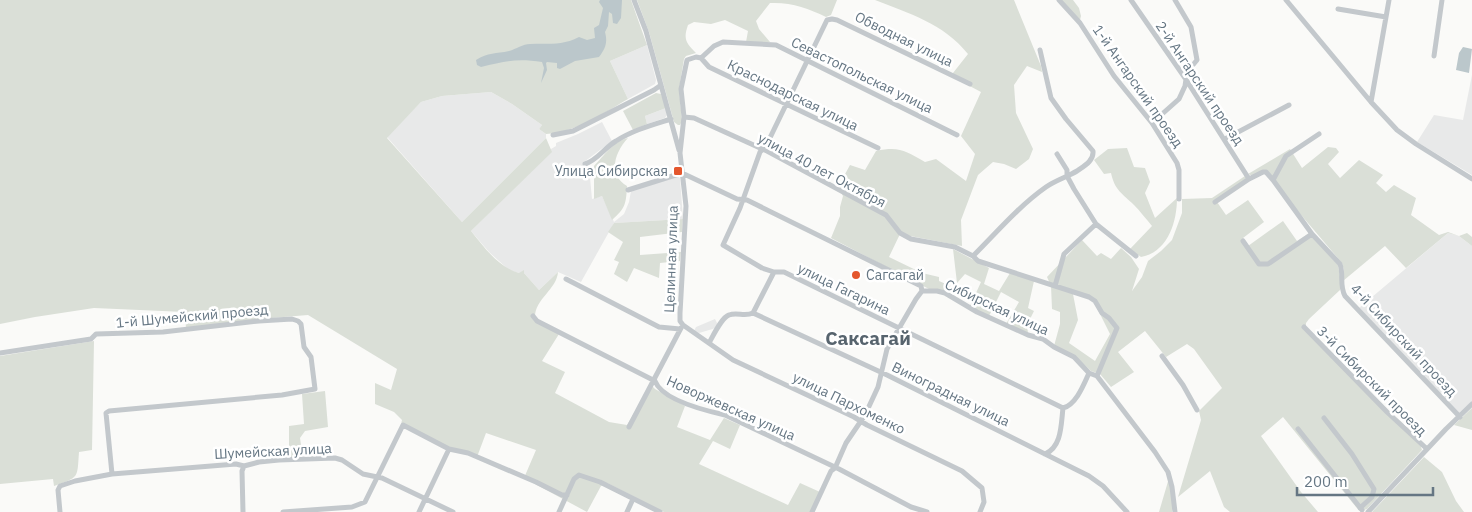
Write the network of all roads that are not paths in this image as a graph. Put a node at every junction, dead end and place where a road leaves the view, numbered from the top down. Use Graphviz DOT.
graph roads {
  1 [pos="634,0"];
  2 [pos="1059,0"];
  3 [pos="1131,0"];
  4 [pos="1175,0"];
  5 [pos="1286,0"];
  6 [pos="1389,0"];
  7 [pos="1442,0"];
  8 [pos="1338,9"];
  9 [pos="1386,17"];
  10 [pos="1040,50"];
  11 [pos="1434,56"];
  12 [pos="701,58"];
  13 [pos="808,60"];
  14 [pos="1185,78"];
  15 [pos="970,84"];
  16 [pos="661,85"];
  17 [pos="1371,102"];
  18 [pos="787,104"];
  19 [pos="1288,105"];
  20 [pos="684,117"];
  21 [pos="671,119"];
  22 [pos="1152,123"];
  23 [pos="1319,134"];
  24 [pos="553,135"];
  25 [pos="957,135"];
  26 [pos="1225,139"];
  27 [pos="878,148"];
  28 [pos="763,150"];
  29 [pos="680,154"];
  30 [pos="1057,154"];
  31 [pos="585,164"];
  32 [pos="682,173"];
  33 [pos="1067,176"];
  34 [pos="1249,179"];
  35 [pos="1472,179"];
  36 [pos="1273,180"];
  37 [pos="628,190"];
  38 [pos="1180,199"];
  39 [pos="742,200"];
  40 [pos="1215,202"];
  41 [pos="1096,224"];
  42 [pos="1312,234"];
  43 [pos="1243,241"];
  44 [pos="973,256"];
  45 [pos="1136,256"];
  46 [pos="774,272"];
  47 [pos="566,279"];
  48 [pos="1055,286"];
  49 [pos="922,291"];
  50 [pos="753,313"];
  51 [pos="533,316"];
  52 [pos="682,327"];
  53 [pos="1304,327"];
  54 [pos="898,329"];
  55 [pos="710,343"];
  56 [pos="0,353"];
  57 [pos="1162,356"];
  58 [pos="882,373"];
  59 [pos="1089,373"];
  60 [pos="1097,376"];
  61 [pos="655,381"];
  62 [pos="1472,404"];
  63 [pos="1063,408"];
  64 [pos="1197,410"];
  65 [pos="1460,416"];
  66 [pos="1324,418"];
  67 [pos="861,420"];
  68 [pos="629,427"];
  69 [pos="1298,429"];
  70 [pos="449,449"];
  71 [pos="1427,449"];
  72 [pos="1045,454"];
  73 [pos="244,466"];
  74 [pos="835,468"];
  75 [pos="112,474"];
  76 [pos="378,477"];
  77 [pos="567,495"];
  78 [pos="424,499"];
  79 [pos="633,499"];
  80 [pos="1364,511"];
  81 [pos="60,512"];
  82 [pos="243,512"];
  83 [pos="283,512"];
  84 [pos="419,512"];
  85 [pos="453,512"];
  86 [pos="559,512"];
  87 [pos="626,512"];
  88 [pos="660,512"];
  89 [pos="812,512"];
  90 [pos="926,512"];
  91 [pos="980,512"];
  92 [pos="1127,512"];
  93 [pos="1174,512"];
  1 -- 16 [label="street"];
  2 -- 22 [label="street, 1-й Ангарский проезд"];
  3 -- 14 [label="street, 2-й Ангарский проезд"];
  4 -- 14 [label="street"];
  5 -- 17 [label="street"];
  6 -- 9 [label="street"];
  7 -- 11 [label="street"];
  8 -- 9 [label="street"];
  9 -- 17 [label="street"];
  10 -- 33 [label="street"];
  12 -- 13 [label="street, Севастопольская улица"];
  12 -- 18 [label="street, Краснодарская улица"];
  12 -- 20 [label="street, Целинная улица"];
  13 -- 15 [label="street, Обводная улица"];
  13 -- 18 [label="street"];
  13 -- 25 [label="street, Севастопольская улица"];
  14 -- 22 [label="street"];
  14 -- 26 [label="street, 2-й Ангарский проезд"];
  16 -- 21 [label="street"];
  16 -- 24 [label="street"];
  17 -- 35 [label="street"];
  18 -- 27 [label="street, Краснодарская улица"];
  18 -- 28 [label="street"];
  19 -- 26 [label="street"];
  20 -- 28 [label="street, улица 40 лет Октября"];
  20 -- 29 [label="street, Целинная улица"];
  21 -- 29 [label="street"];
  21 -- 31 [label="street"];
  22 -- 38 [label="street, 1-й Ангарский проезд"];
  23 -- 36 [label="street"];
  26 -- 34 [label="street, 2-й Ангарский проезд"];
  28 -- 39 [label="street"];
  28 -- 44 [label="street, улица 40 лет Октября"];
  29 -- 32 [label="street, Целинная улица"];
  30 -- 33 [label="street"];
  32 -- 37 [label="street"];
  32 -- 39 [label="street, Сибирская улица"];
  32 -- 52 [label="street, Целинная улица"];
  33 -- 41 [label="street"];
  33 -- 44 [label="street"];
  34 -- 36 [label="street"];
  34 -- 40 [label="street"];
  36 -- 42 [label="street, 4-й Сибирский проезд"];
  39 -- 46 [label="street, улица Гагарина"];
  39 -- 49 [label="street, Сибирская улица"];
  41 -- 45 [label="street"];
  41 -- 48 [label="street"];
  42 -- 43 [label="street"];
  42 -- 65 [label="street, 4-й Сибирский проезд"];
  44 -- 48 [label="street, улица 40 лет Октября"];
  46 -- 50 [label="street"];
  46 -- 54 [label="street, улица Гагарина"];
  47 -- 52 [label="street, улица Пархоменко"];
  48 -- 60 [label="street, улица 40 лет Октября"];
  49 -- 54 [label="street"];
  49 -- 59 [label="street, Сибирская улица"];
  50 -- 55 [label="street"];
  50 -- 58 [label="street, Виноградная улица"];
  51 -- 61 [label="street, Новоржевская улица"];
  52 -- 55 [label="street, улица Пархоменко"];
  52 -- 61 [label="street"];
  53 -- 71 [label="street, 3-й Сибирский проезд"];
  54 -- 58 [label="street"];
  54 -- 63 [label="street, улица Гагарина"];
  55 -- 67 [label="street, улица Пархоменко"];
  56 -- 75 [label="street, 1-й Шумейский проезд"];
  57 -- 64 [label="street"];
  58 -- 67 [label="street"];
  58 -- 72 [label="street, Виноградная улица"];
  59 -- 60 [label="street, Сибирская улица"];
  59 -- 63 [label="street"];
  60 -- 93 [label="street"];
  61 -- 68 [label="street"];
  61 -- 74 [label="street, Новоржевская улица"];
  62 -- 65 [label="street"];
  63 -- 72 [label="street"];
  65 -- 71 [label="street"];
  66 -- 80 [label="street"];
  67 -- 74 [label="street"];
  67 -- 91 [label="street, улица Пархоменко"];
  69 -- 80 [label="street"];
  70 -- 76 [label="street"];
  70 -- 77 [label="street"];
  70 -- 78 [label="street"];
  71 -- 80 [label="street"];
  72 -- 92 [label="street, Виноградная улица"];
  73 -- 75 [label="street, Шумейская улица"];
  73 -- 76 [label="street, Шумейская улица"];
  73 -- 82 [label="street"];
  74 -- 89 [label="street"];
  74 -- 90 [label="street, Новоржевская улица"];
  75 -- 81 [label="street, Шумейская улица"];
  76 -- 78 [label="street, Шумейская улица"];
  76 -- 83 [label="street"];
  77 -- 79 [label="street"];
  77 -- 86 [label="street"];
  78 -- 84 [label="street"];
  78 -- 85 [label="street, Шумейская улица"];
  79 -- 87 [label="street"];
  79 -- 88 [label="street"];
}
